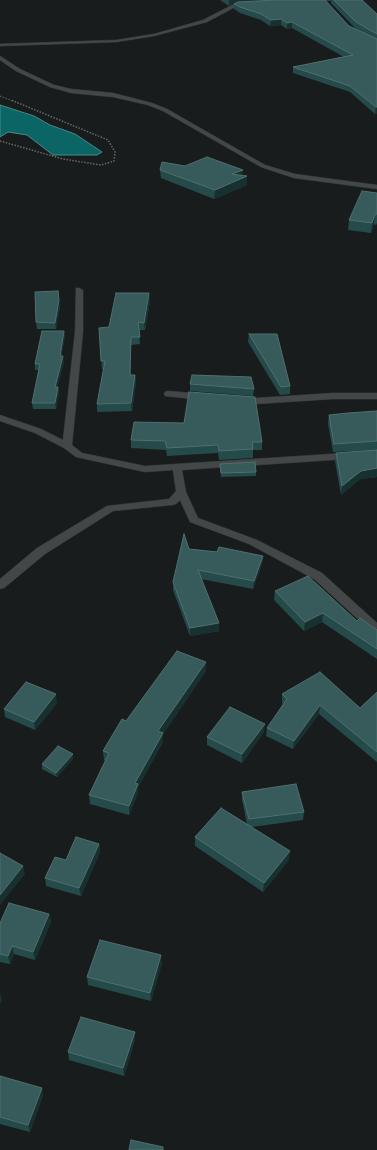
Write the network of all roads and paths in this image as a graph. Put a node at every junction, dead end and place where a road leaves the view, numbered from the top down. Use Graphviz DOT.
graph roads {
  1 [pos="333,0"];
  2 [pos="324,1"];
  3 [pos="308,2"];
  4 [pos="255,3"];
  5 [pos="328,6"];
  6 [pos="0,45"];
  7 [pos="0,58"];
  8 [pos="0,96"];
  9 [pos="0,141"];
  10 [pos="377,187"];
  11 [pos="79,290"];
  12 [pos="168,394"];
  13 [pos="377,396"];
  14 [pos="212,398"];
  15 [pos="234,399"];
  16 [pos="0,418"];
  17 [pos="67,446"];
  18 [pos="377,454"];
  19 [pos="177,467"];
  20 [pos="182,492"];
  21 [pos="0,585"];
  22 [pos="377,630"];
  1 -- 2 [label="street"];
  2 -- 3 [label="street"];
  2 -- 5 [label="street"];
  4 -- 6 [label="street"];
  7 -- 10 [label="street"];
  8 -- 9 [label="path"];
  11 -- 17 [label="street"];
  12 -- 14 [label="street"];
  13 -- 15 [label="street"];
  16 -- 17 [label="street"];
  17 -- 19 [label="street"];
  18 -- 19 [label="street"];
  19 -- 20 [label="street"];
  20 -- 21 [label="street"];
  20 -- 22 [label="street"];
}
